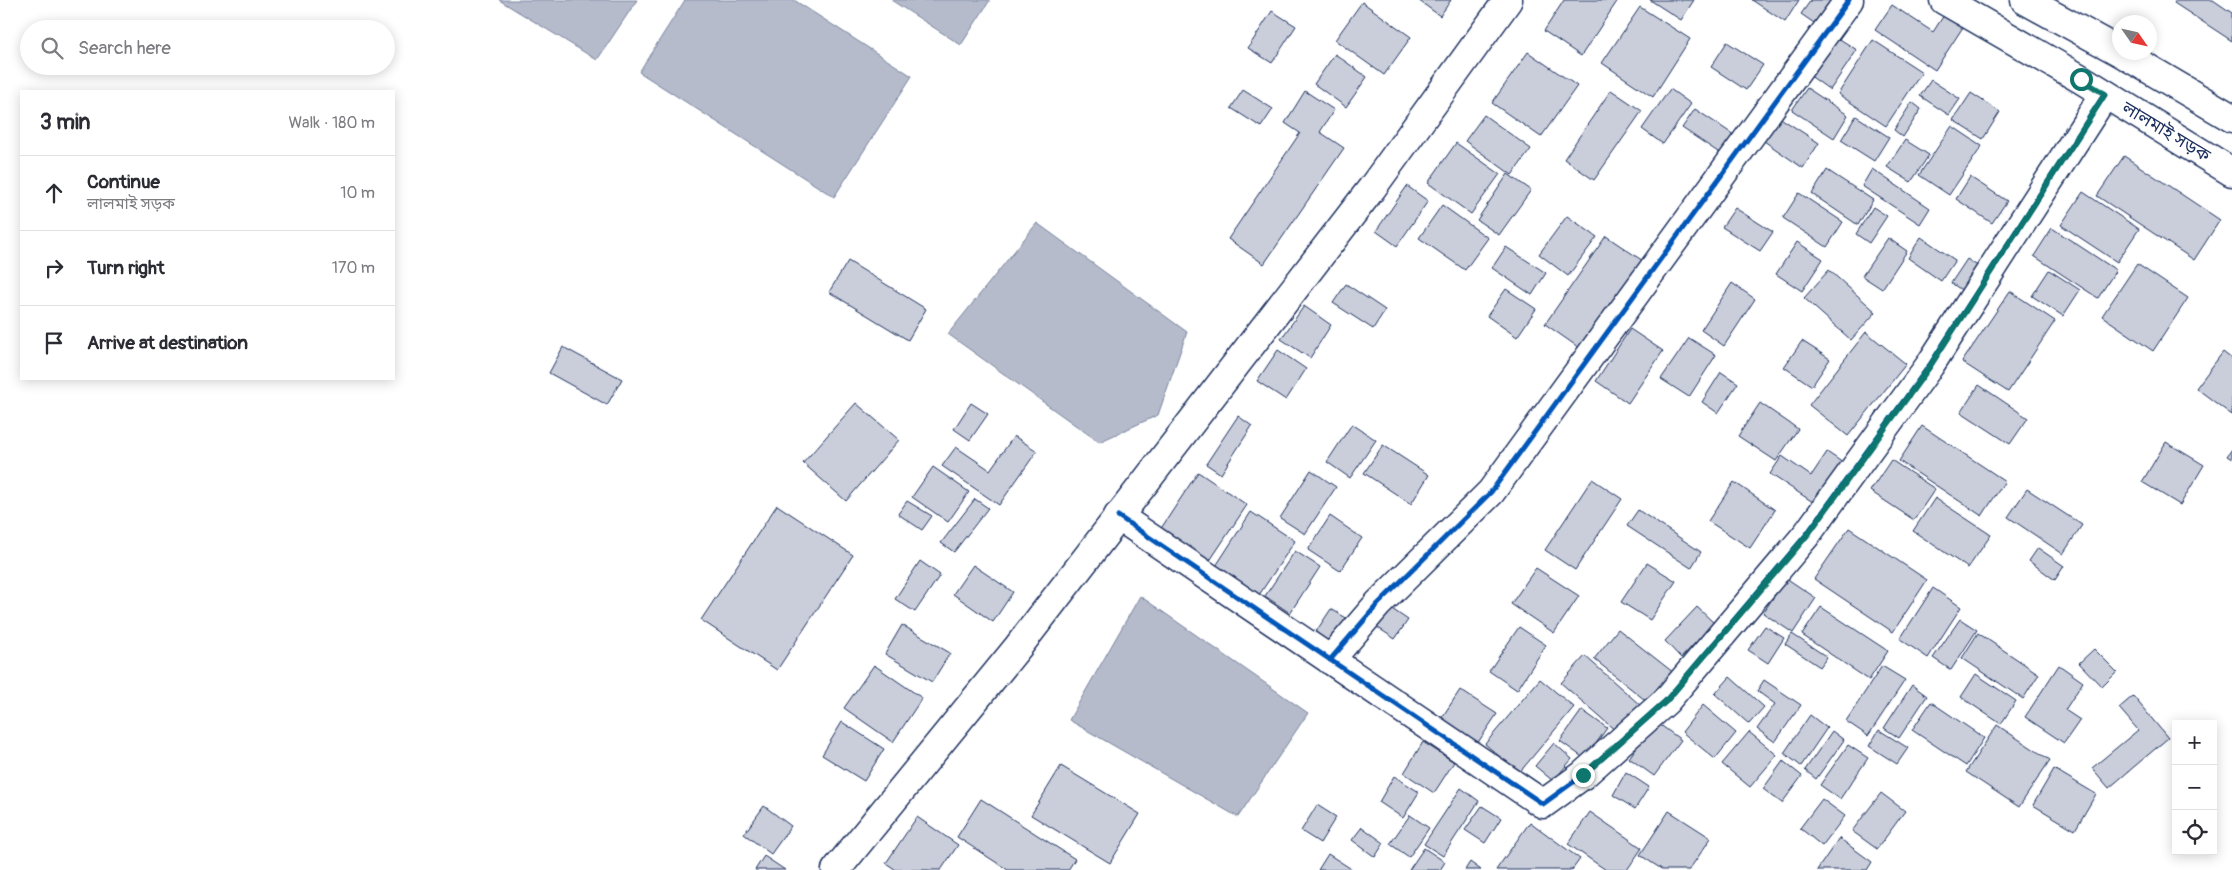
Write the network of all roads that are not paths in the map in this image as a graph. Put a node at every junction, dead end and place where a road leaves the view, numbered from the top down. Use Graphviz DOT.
graph roads {
  1 [pos="1508,0"];
  2 [pos="1849,0"];
  3 [pos="1944,0"];
  4 [pos="2025,0"];
  5 [pos="2112,48"];
  6 [pos="2134,60"];
  7 [pos="2105,94"];
  8 [pos="2232,118"];
  9 [pos="2232,172"];
  10 [pos="1118,516"];
  11 [pos="1330,660"];
  12 [pos="836,870"];
  1 -- 10 [label="street"];
  2 -- 11 [label="street"];
  3 -- 7 [label="street, লালমাই সড়ক"];
  4 -- 5 [label="street"];
  6 -- 8 [label="street"];
  7 -- 9 [label="street, লালমাই সড়ক"];
  7 -- 11 [label="street"];
  10 -- 11 [label="street"];
  10 -- 12 [label="street"];
}
